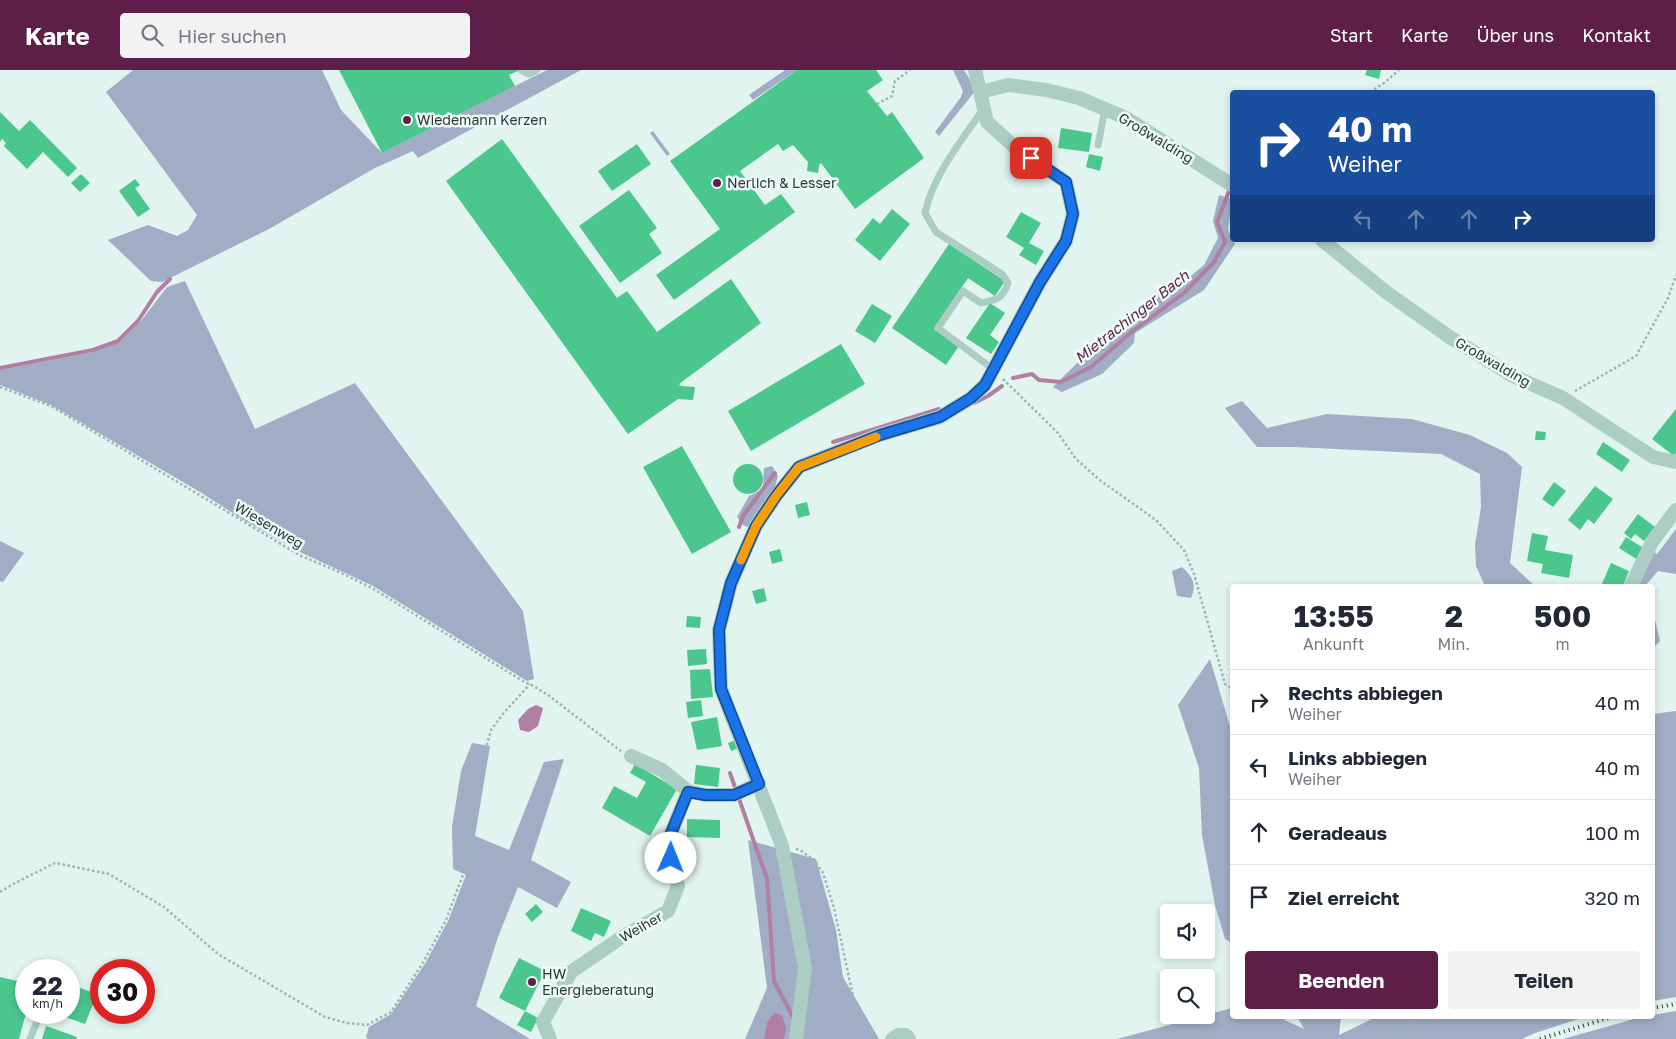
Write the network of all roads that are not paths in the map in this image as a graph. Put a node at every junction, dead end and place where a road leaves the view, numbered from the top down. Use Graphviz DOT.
graph roads {
  1 [pos="521,70"];
  2 [pos="536,70"];
  3 [pos="976,70"];
  4 [pos="981,92"];
  5 [pos="985,107"];
  6 [pos="1105,109"];
  7 [pos="1098,145"];
  8 [pos="1230,184"];
  9 [pos="1324,242"];
  10 [pos="993,369"];
  11 [pos="1676,462"];
  12 [pos="1676,510"];
  13 [pos="1632,584"];
  14 [pos="631,756"];
  15 [pos="759,784"];
  16 [pos="688,792"];
  17 [pos="36,1024"];
  18 [pos="30,1039"];
  19 [pos="550,1039"];
  20 [pos="796,1039"];
  21 [pos="892,1039"];
  22 [pos="909,1039"];
  1 -- 2 [label="lane"];
  3 -- 4 [label="street"];
  4 -- 5 [label="street"];
  4 -- 6 [label="street, Großwalding"];
  5 -- 10 [label="street"];
  5 -- 10 [label="lane"];
  6 -- 7 [label="lane"];
  6 -- 8 [label="street, Großwalding"];
  9 -- 11 [label="street, Großwalding"];
  10 -- 15 [label="street"];
  12 -- 13 [label="street"];
  14 -- 16 [label="street"];
  15 -- 16 [label="street"];
  15 -- 20 [label="street"];
  16 -- 19 [label="street, Weiher"];
  17 -- 18 [label="lane"];
  21 -- 22 [label="street"];
}
